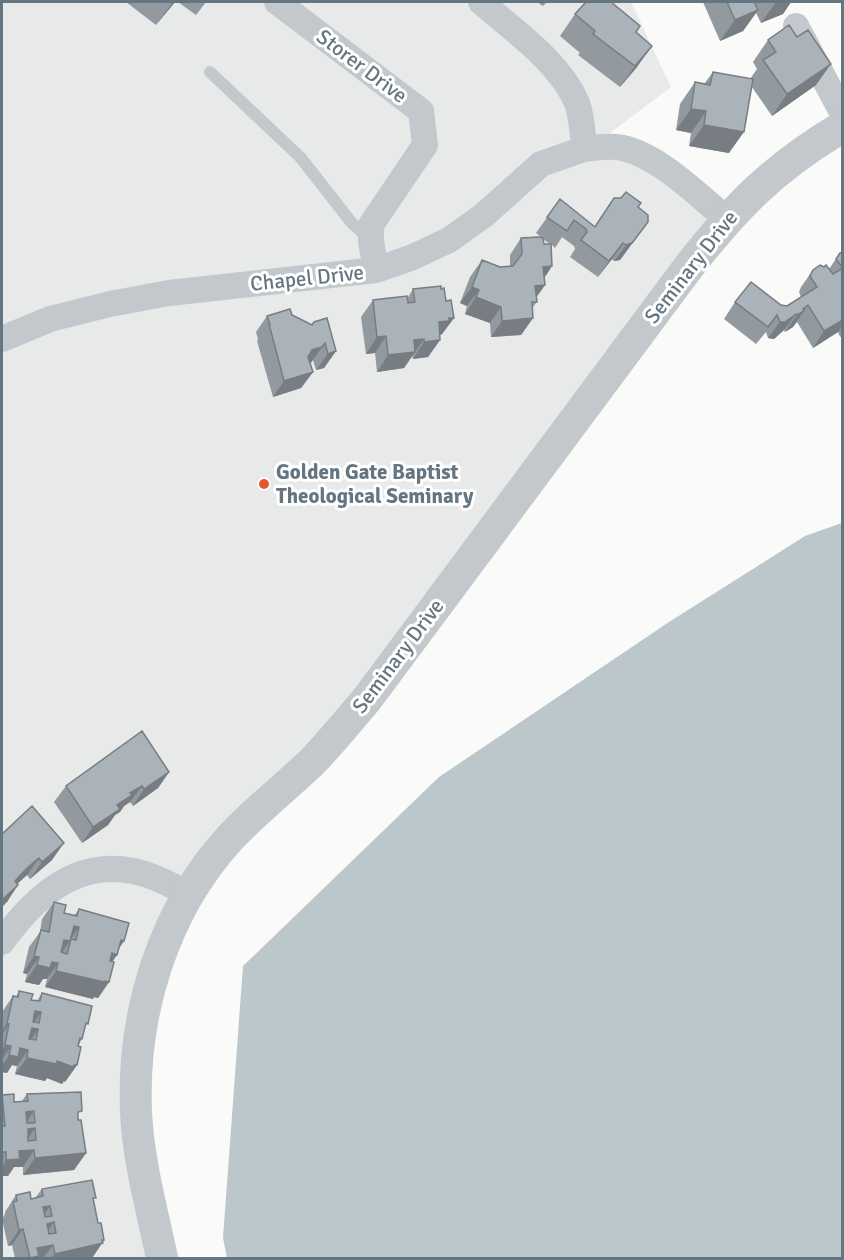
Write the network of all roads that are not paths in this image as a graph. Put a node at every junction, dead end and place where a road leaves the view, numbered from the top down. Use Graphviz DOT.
graph roads {
  1 [pos="277,2"];
  2 [pos="480,2"];
  3 [pos="796,26"];
  4 [pos="210,72"];
  5 [pos="843,112"];
  6 [pos="843,127"];
  7 [pos="584,149"];
  8 [pos="727,219"];
  9 [pos="371,241"];
  10 [pos="376,270"];
  11 [pos="2,339"];
  12 [pos="189,894"];
  13 [pos="2,942"];
  14 [pos="162,1258"];
  1 -- 9 [label="street, Storer Drive"];
  2 -- 7 [label="street"];
  3 -- 5 [label="street"];
  4 -- 9 [label="lane"];
  6 -- 8 [label="street, Seminary Drive"];
  7 -- 8 [label="street, Chapel Drive"];
  7 -- 10 [label="street, Chapel Drive"];
  8 -- 12 [label="street, Seminary Drive"];
  9 -- 10 [label="street, Storer Drive"];
  10 -- 11 [label="street, Chapel Drive"];
  12 -- 13 [label="street"];
  12 -- 14 [label="street, Seminary Drive"];
}
